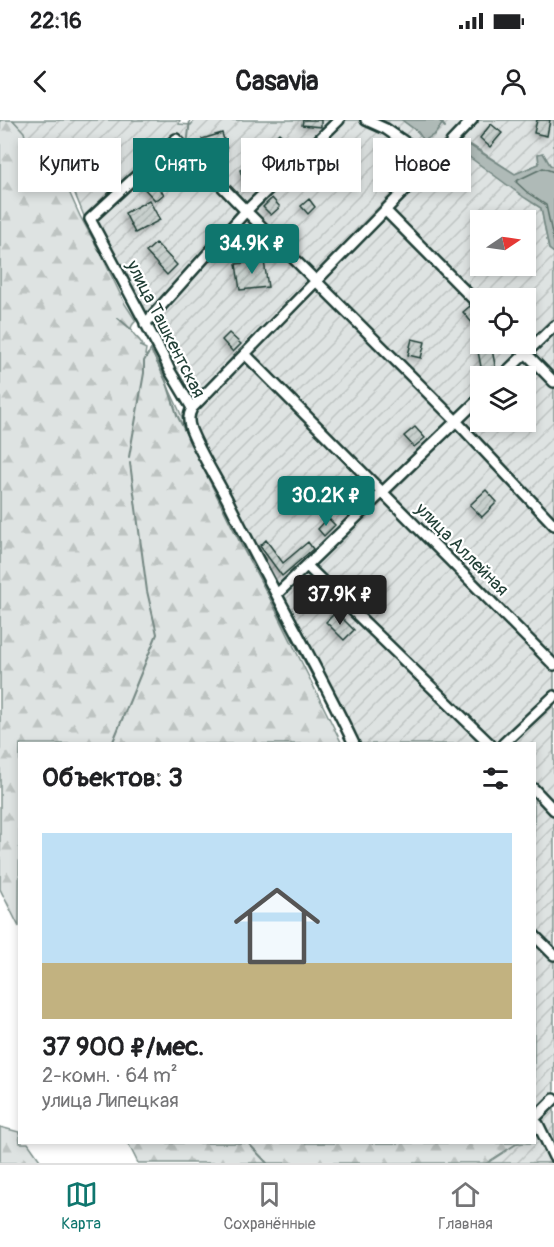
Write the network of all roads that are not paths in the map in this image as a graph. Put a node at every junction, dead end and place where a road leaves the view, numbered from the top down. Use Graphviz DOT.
graph roads {
  1 [pos="339,120"];
  2 [pos="366,120"];
  3 [pos="472,120"];
  4 [pos="399,138"];
  5 [pos="455,138"];
  6 [pos="403,192"];
  7 [pos="386,210"];
  8 [pos="246,211"];
  9 [pos="316,280"];
  10 [pos="470,296"];
  11 [pos="146,324"];
  12 [pos="554,326"];
  13 [pos="536,343"];
  14 [pos="245,354"];
  15 [pos="525,354"];
  16 [pos="527,354"];
  17 [pos="512,366"];
  18 [pos="554,382"];
  19 [pos="192,408"];
  20 [pos="470,408"];
  21 [pos="456,421"];
  22 [pos="383,493"];
  23 [pos="554,525"];
  24 [pos="307,566"];
  25 [pos="277,594"];
  26 [pos="554,665"];
  27 [pos="554,696"];
  28 [pos="353,742"];
  29 [pos="488,742"];
  30 [pos="505,742"];
  31 [pos="536,791"];
  32 [pos="554,810"];
  33 [pos="536,937"];
  34 [pos="554,955"];
  35 [pos="554,1099"];
  36 [pos="536,1119"];
  37 [pos="554,1157"];
  1 -- 8 [label="street"];
  2 -- 4 [label="street"];
  3 -- 5 [label="street"];
  6 -- 7 [label="street"];
  7 -- 9 [label="street"];
  7 -- 10 [label="street"];
  8 -- 9 [label="street"];
  8 -- 11 [label="street"];
  8 -- 11 [label="street, улица Ташкентская"];
  9 -- 14 [label="street"];
  9 -- 21 [label="street"];
  11 -- 19 [label="street, улица Ташкентская"];
  12 -- 13 [label="street"];
  14 -- 19 [label="street"];
  14 -- 22 [label="street, улица Аллейная"];
  15 -- 17 [label="street"];
  16 -- 18 [label="street"];
  19 -- 25 [label="street, улица Ташкентская"];
  20 -- 21 [label="street"];
  21 -- 22 [label="street"];
  21 -- 23 [label="street"];
  22 -- 24 [label="street"];
  22 -- 26 [label="street, улица Аллейная"];
  24 -- 25 [label="street"];
  24 -- 29 [label="street"];
  25 -- 28 [label="street, улица Ташкентская"];
  27 -- 30 [label="street"];
  31 -- 32 [label="street"];
  33 -- 34 [label="street"];
  35 -- 36 [label="street"];
  36 -- 37 [label="street"];
}
